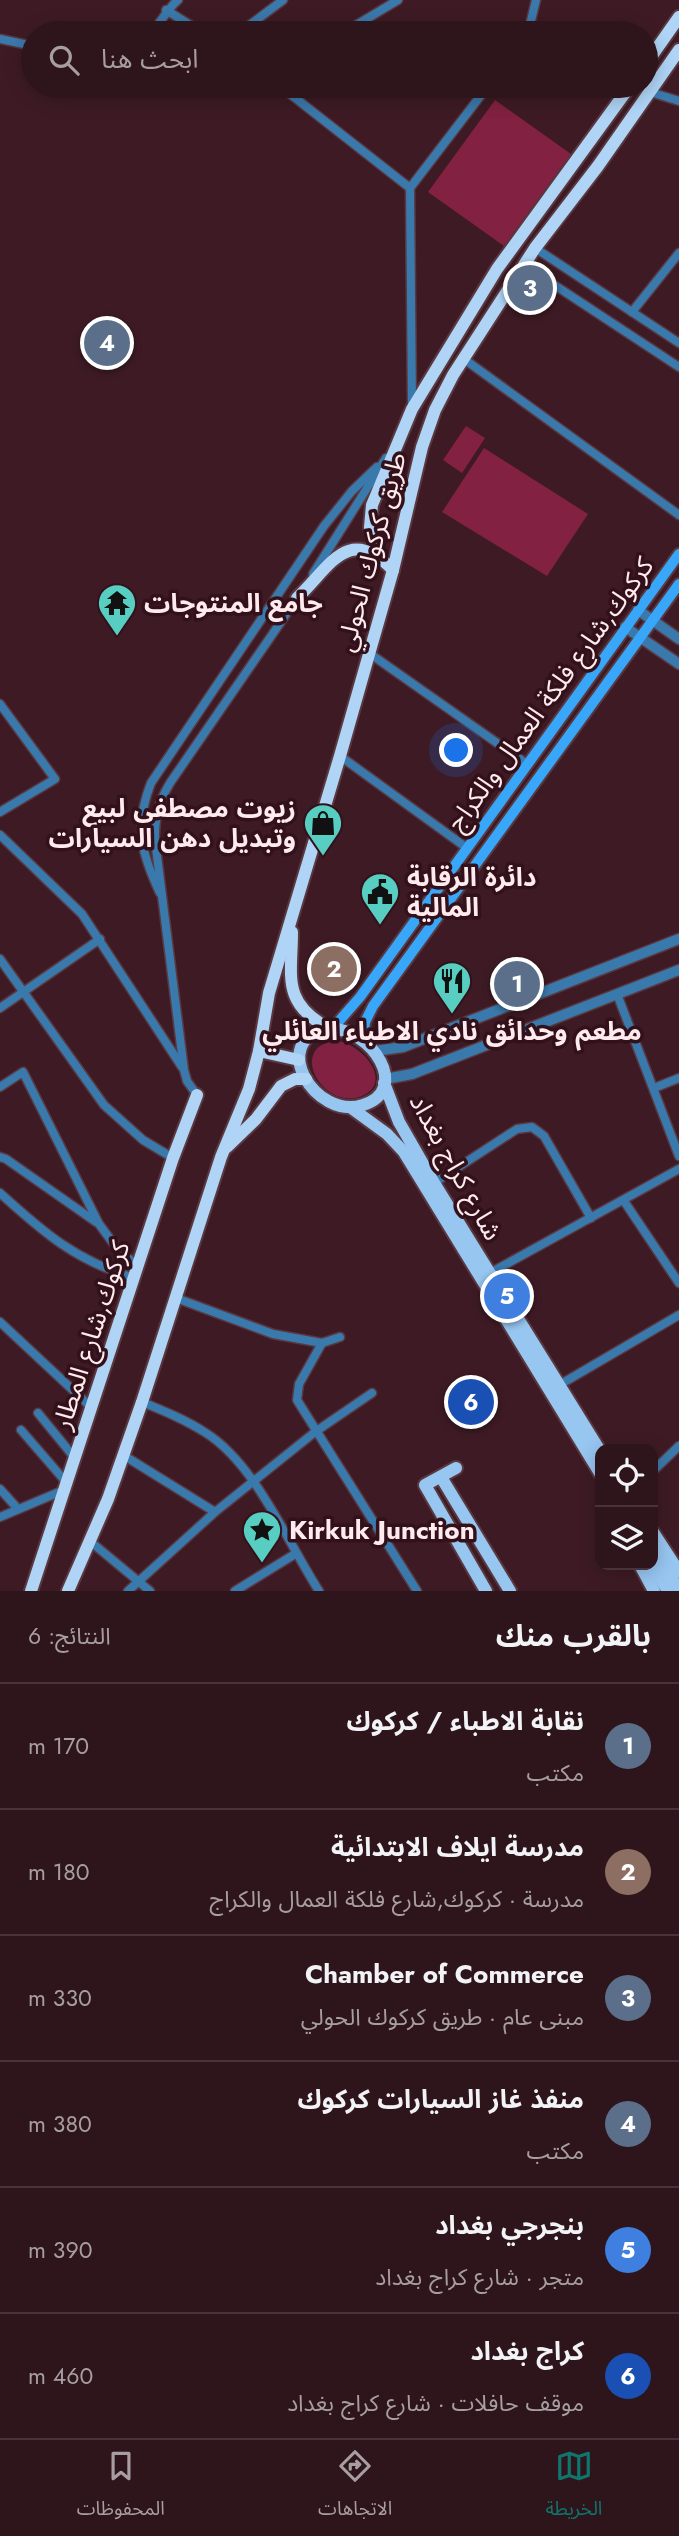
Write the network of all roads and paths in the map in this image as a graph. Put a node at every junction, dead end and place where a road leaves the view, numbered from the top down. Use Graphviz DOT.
graph roads {
  1 [pos="178,0"];
  2 [pos="283,0"];
  3 [pos="398,0"];
  4 [pos="536,0"];
  5 [pos="166,10"];
  6 [pos="679,17"];
  7 [pos="158,21"];
  8 [pos="183,21"];
  9 [pos="255,21"];
  10 [pos="363,21"];
  11 [pos="531,21"];
  12 [pos="0,39"];
  13 [pos="21,43"];
  14 [pos="658,47"];
  15 [pos="679,50"];
  16 [pos="658,80"];
  17 [pos="658,94"];
  18 [pos="295,98"];
  19 [pos="479,98"];
  20 [pos="621,98"];
  21 [pos="646,98"];
  22 [pos="679,101"];
  23 [pos="580,152"];
  24 [pos="598,166"];
  25 [pos="410,188"];
  26 [pos="535,248"];
  27 [pos="679,253"];
  28 [pos="524,265"];
  29 [pos="632,312"];
  30 [pos="679,343"];
  31 [pos="464,359"];
  32 [pos="679,367"];
  33 [pos="412,409"];
  34 [pos="400,438"];
  35 [pos="385,460"];
  36 [pos="679,515"];
  37 [pos="376,554"];
  38 [pos="679,555"];
  39 [pos="393,570"];
  40 [pos="679,584"];
  41 [pos="297,598"];
  42 [pos="638,610"];
  43 [pos="653,619"];
  44 [pos="625,627"];
  45 [pos="640,636"];
  46 [pos="679,639"];
  47 [pos="369,653"];
  48 [pos="679,664"];
  49 [pos="0,704"];
  50 [pos="340,756"];
  51 [pos="527,764"];
  52 [pos="0,812"];
  53 [pos="0,835"];
  54 [pos="467,848"];
  55 [pos="163,900"];
  56 [pos="290,919"];
  57 [pos="100,939"];
  58 [pos="679,939"];
  59 [pos="0,959"];
  60 [pos="679,970"];
  61 [pos="22,993"];
  62 [pos="617,994"];
  63 [pos="0,1008"];
  64 [pos="331,1028"];
  65 [pos="363,1039"];
  66 [pos="259,1051"];
  67 [pos="375,1051"];
  68 [pos="299,1060"];
  69 [pos="184,1070"];
  70 [pos="679,1078"];
  71 [pos="306,1080"];
  72 [pos="384,1081"];
  73 [pos="0,1087"];
  74 [pos="654,1088"];
  75 [pos="197,1095"];
  76 [pos="350,1107"];
  77 [pos="224,1150"];
  78 [pos="679,1156"];
  79 [pos="0,1157"];
  80 [pos="173,1158"];
  81 [pos="679,1170"];
  82 [pos="434,1183"];
  83 [pos="0,1193"];
  84 [pos="624,1201"];
  85 [pos="592,1218"];
  86 [pos="99,1224"];
  87 [pos="136,1272"];
  88 [pos="490,1273"];
  89 [pos="679,1283"];
  90 [pos="176,1298"];
  91 [pos="679,1314"];
  92 [pos="0,1322"];
  93 [pos="340,1337"];
  94 [pos="323,1343"];
  95 [pos="561,1384"];
  96 [pos="372,1392"];
  97 [pos="142,1402"];
  98 [pos="91,1407"];
  99 [pos="38,1413"];
  100 [pos="22,1430"];
  101 [pos="315,1432"];
  102 [pos="596,1444"];
  103 [pos="679,1446"];
  104 [pos="123,1455"];
  105 [pos="74,1457"];
  106 [pos="595,1465"];
  107 [pos="658,1466"];
  108 [pos="456,1468"];
  109 [pos="441,1476"];
  110 [pos="255,1482"];
  111 [pos="65,1486"];
  112 [pos="0,1489"];
  113 [pos="18,1509"];
  114 [pos="215,1512"];
  115 [pos="0,1517"];
  116 [pos="658,1539"];
  117 [pos="91,1542"];
  118 [pos="295,1554"];
  119 [pos="658,1555"];
  120 [pos="678,1569"];
  121 [pos="643,1570"];
  122 [pos="655,1570"];
  123 [pos="140,1582"];
  124 [pos="130,1590"];
  125 [pos="31,1591"];
  126 [pos="68,1591"];
  127 [pos="150,1591"];
  128 [pos="235,1591"];
  129 [pos="319,1591"];
  130 [pos="416,1591"];
  131 [pos="486,1591"];
  132 [pos="510,1591"];
  133 [pos="654,1591"];
  134 [pos="668,1591"];
  135 [pos="679,1591"];
  1 -- 5 [label="street"];
  2 -- 9 [label="street"];
  3 -- 10 [label="street"];
  4 -- 11 [label="street"];
  5 -- 7 [label="street"];
  5 -- 8 [label="street"];
  6 -- 14 [label="highway"];
  12 -- 13 [label="street"];
  15 -- 16 [label="highway, طريق كركوك الحولي"];
  17 -- 22 [label="street"];
  18 -- 25 [label="street"];
  19 -- 25 [label="street"];
  20 -- 23 [label="highway, طريق كركوك الحولي"];
  21 -- 24 [label="highway, طريق كركوك الحولي"];
  23 -- 24 [label="highway"];
  23 -- 33 [label="highway, طريق كركوك الحولي"];
  24 -- 26 [label="highway, طريق كركوك الحولي"];
  25 -- 33 [label="street"];
  26 -- 28 [label="highway, طريق كركوك الحولي"];
  26 -- 29 [label="street"];
  27 -- 29 [label="street"];
  28 -- 31 [label="highway, طريق كركوك الحولي"];
  28 -- 32 [label="street"];
  29 -- 30 [label="street"];
  31 -- 36 [label="street"];
  31 -- 39 [label="highway, طريق كركوك الحولي"];
  33 -- 34 [label="highway, طريق كركوك الحولي"];
  34 -- 35 [label="street"];
  34 -- 37 [label="highway, طريق كركوك الحولي"];
  35 -- 41 [label="street"];
  35 -- 55 [label="street"];
  37 -- 39 [label="highway"];
  37 -- 41 [label="highway"];
  38 -- 42 [label="main road, كركوك,شارع فلكة العمال والكراج"];
  39 -- 47 [label="highway, طريق كركوك الحولي"];
  40 -- 43 [label="main road, كركوك,شارع فلكة العمال والكراج"];
  41 -- 55 [label="street"];
  42 -- 43 [label="street"];
  42 -- 44 [label="main road, كركوك,شارع فلكة العمال والكراج"];
  43 -- 45 [label="main road, كركوك,شارع فلكة العمال والكراج"];
  43 -- 46 [label="street"];
  44 -- 45 [label="street"];
  44 -- 51 [label="main road, كركوك,شارع فلكة العمال والكراج"];
  45 -- 48 [label="street"];
  45 -- 65 [label="main road, كركوك,شارع فلكة العمال والكراج"];
  47 -- 50 [label="highway, طريق كركوك الحولي"];
  47 -- 51 [label="street"];
  49 -- 52 [label="street"];
  50 -- 54 [label="street"];
  50 -- 56 [label="highway, طريق كركوك الحولي"];
  51 -- 54 [label="main road, كركوك,شارع فلكة العمال والكراج"];
  53 -- 57 [label="street"];
  54 -- 64 [label="main road, كركوك,شارع فلكة العمال والكراج"];
  55 -- 69 [label="street"];
  56 -- 64 [label="highway"];
  56 -- 66 [label="highway, طريق كركوك الحولي"];
  57 -- 61 [label="street"];
  57 -- 69 [label="street"];
  58 -- 67 [label="street"];
  59 -- 61 [label="street"];
  60 -- 62 [label="street"];
  61 -- 63 [label="street"];
  61 -- 80 [label="street"];
  62 -- 72 [label="street"];
  62 -- 74 [label="street"];
  64 -- 65 [label="main road"];
  64 -- 68 [label="main road"];
  65 -- 67 [label="main road"];
  66 -- 68 [label="highway"];
  66 -- 77 [label="highway, طريق كركوك الحولي"];
  67 -- 72 [label="main road"];
  68 -- 71 [label="main road"];
  69 -- 75 [label="street"];
  70 -- 74 [label="street"];
  71 -- 76 [label="main road"];
  71 -- 77 [label="highway"];
  72 -- 76 [label="main road"];
  72 -- 82 [label="main road, شارع كراج بغداد"];
  73 -- 86 [label="street"];
  74 -- 78 [label="street"];
  75 -- 80 [label="highway, كركوك,شارع المطار"];
  76 -- 106 [label="main road, شارع كراج بغداد"];
  77 -- 90 [label="highway"];
  79 -- 86 [label="street"];
  80 -- 87 [label="highway, كركوك,شارع المطار"];
  81 -- 84 [label="street"];
  82 -- 85 [label="street"];
  82 -- 88 [label="main road, شارع كراج بغداد"];
  83 -- 87 [label="street"];
  84 -- 85 [label="street"];
  84 -- 89 [label="street"];
  85 -- 88 [label="street"];
  86 -- 87 [label="street"];
  87 -- 98 [label="highway, كركوك,شارع المطار"];
  88 -- 95 [label="main road, شارع كراج بغداد"];
  90 -- 94 [label="street"];
  90 -- 97 [label="highway"];
  91 -- 95 [label="street"];
  92 -- 98 [label="street"];
  93 -- 94 [label="street"];
  94 -- 101 [label="street"];
  95 -- 102 [label="main road, شارع كراج بغداد"];
  96 -- 101 [label="street"];
  97 -- 104 [label="highway"];
  97 -- 110 [label="street"];
  98 -- 105 [label="highway, كركوك,شارع المطار"];
  99 -- 105 [label="street"];
  100 -- 111 [label="street"];
  101 -- 110 [label="street"];
  101 -- 130 [label="street"];
  103 -- 107 [label="street"];
  104 -- 114 [label="street"];
  104 -- 117 [label="highway"];
  105 -- 111 [label="highway, كركوك,شارع المطار"];
  108 -- 109 [label="main road"];
  109 -- 131 [label="main road"];
  109 -- 132 [label="main road"];
  110 -- 114 [label="street"];
  110 -- 118 [label="street"];
  111 -- 113 [label="street"];
  111 -- 125 [label="highway, كركوك,شارع المطار"];
  112 -- 113 [label="street"];
  113 -- 115 [label="street"];
  114 -- 123 [label="street"];
  116 -- 120 [label="main road"];
  117 -- 123 [label="street"];
  117 -- 126 [label="highway"];
  118 -- 128 [label="street"];
  118 -- 129 [label="street"];
  119 -- 135 [label="main road"];
  121 -- 133 [label="main road"];
  122 -- 134 [label="main road"];
  123 -- 124 [label="street"];
  123 -- 127 [label="street"];
}
